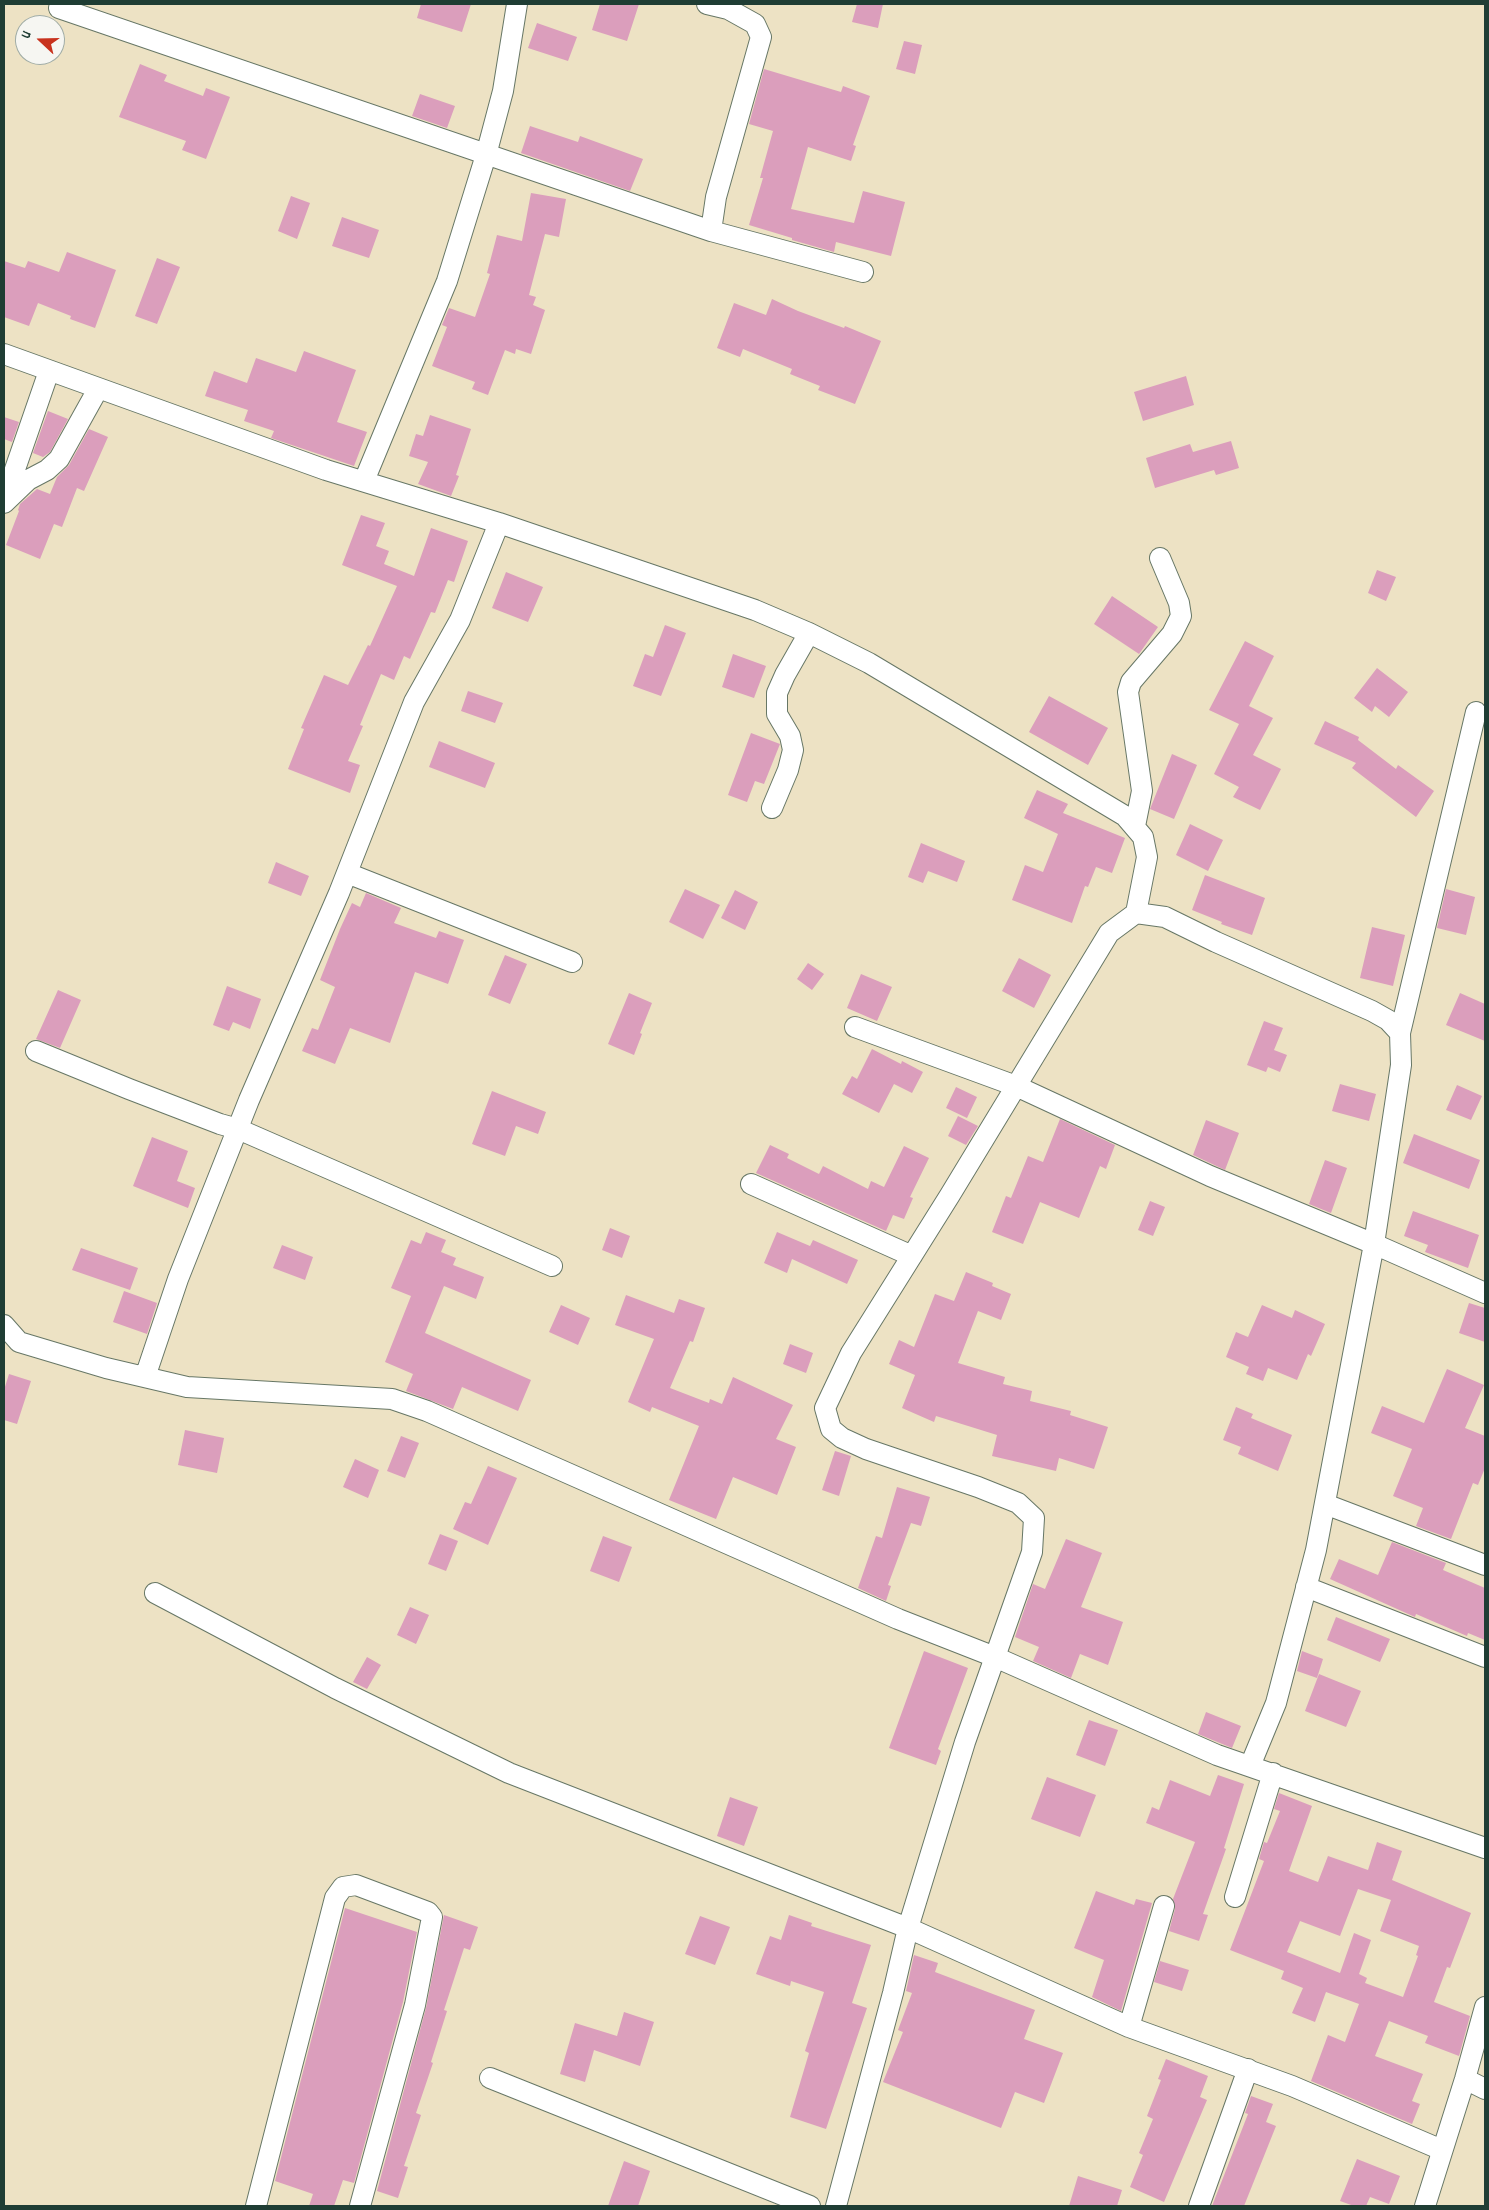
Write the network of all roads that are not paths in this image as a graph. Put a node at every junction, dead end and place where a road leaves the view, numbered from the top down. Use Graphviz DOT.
graph roads {
  1 [pos="517,4"];
  2 [pos="707,4"];
  3 [pos="59,8"];
  4 [pos="486,155"];
  5 [pos="711,231"];
  6 [pos="863,272"];
  7 [pos="4,354"];
  8 [pos="50,371"];
  9 [pos="98,388"];
  10 [pos="364,481"];
  11 [pos="4,502"];
  12 [pos="500,523"];
  13 [pos="1160,558"];
  14 [pos="810,633"];
  15 [pos="1476,712"];
  16 [pos="772,808"];
  17 [pos="1135,826"];
  18 [pos="347,873"];
  19 [pos="1136,913"];
  20 [pos="572,962"];
  21 [pos="855,1027"];
  22 [pos="1400,1033"];
  23 [pos="36,1051"];
  24 [pos="1016,1086"];
  25 [pos="238,1129"];
  26 [pos="751,1184"];
  27 [pos="1374,1244"];
  28 [pos="912,1256"];
  29 [pos="552,1266"];
  30 [pos="1485,1293"];
  31 [pos="4,1325"];
  32 [pos="145,1377"];
  33 [pos="1325,1504"];
  34 [pos="1485,1565"];
  35 [pos="1306,1588"];
  36 [pos="156,1593"];
  37 [pos="995,1657"];
  38 [pos="1485,1658"];
  39 [pos="1250,1766"];
  40 [pos="1273,1773"];
  41 [pos="1485,1848"];
  42 [pos="1235,1897"];
  43 [pos="1164,1906"];
  44 [pos="908,1928"];
  45 [pos="1485,2007"];
  46 [pos="1129,2027"];
  47 [pos="1248,2069"];
  48 [pos="490,2078"];
  49 [pos="1465,2079"];
  50 [pos="1485,2089"];
  51 [pos="1442,2150"];
  52 [pos="256,2206"];
  53 [pos="360,2206"];
  54 [pos="810,2206"];
  55 [pos="836,2206"];
  56 [pos="1199,2206"];
  57 [pos="1424,2206"];
  1 -- 4 [label="street"];
  2 -- 5 [label="street"];
  3 -- 4 [label="street"];
  4 -- 5 [label="street"];
  4 -- 10 [label="street"];
  5 -- 6 [label="street"];
  7 -- 8 [label="street"];
  8 -- 9 [label="street"];
  8 -- 11 [label="street"];
  9 -- 10 [label="street"];
  9 -- 11 [label="street"];
  10 -- 12 [label="street"];
  12 -- 14 [label="street"];
  12 -- 18 [label="street"];
  13 -- 17 [label="street"];
  14 -- 16 [label="street"];
  14 -- 17 [label="street"];
  15 -- 22 [label="street"];
  17 -- 19 [label="street"];
  18 -- 20 [label="street"];
  18 -- 25 [label="street"];
  19 -- 22 [label="street"];
  19 -- 24 [label="street"];
  21 -- 24 [label="street"];
  22 -- 27 [label="street"];
  23 -- 25 [label="street"];
  24 -- 27 [label="street"];
  24 -- 28 [label="street"];
  25 -- 29 [label="street"];
  25 -- 32 [label="street"];
  26 -- 28 [label="street"];
  27 -- 30 [label="street"];
  27 -- 33 [label="street"];
  28 -- 37 [label="street"];
  31 -- 32 [label="street"];
  32 -- 37 [label="street"];
  33 -- 34 [label="street"];
  33 -- 35 [label="street"];
  35 -- 38 [label="street"];
  35 -- 39 [label="street"];
  36 -- 44 [label="street"];
  37 -- 39 [label="street"];
  37 -- 44 [label="street"];
  39 -- 40 [label="street"];
  40 -- 41 [label="street"];
  40 -- 42 [label="street"];
  43 -- 46 [label="street"];
  44 -- 46 [label="street"];
  44 -- 55 [label="street"];
  45 -- 49 [label="street"];
  46 -- 47 [label="street"];
  47 -- 51 [label="street"];
  47 -- 56 [label="street"];
  48 -- 54 [label="street"];
  49 -- 50 [label="street"];
  49 -- 51 [label="street"];
  51 -- 57 [label="street"];
  52 -- 53 [label="street"];
}
